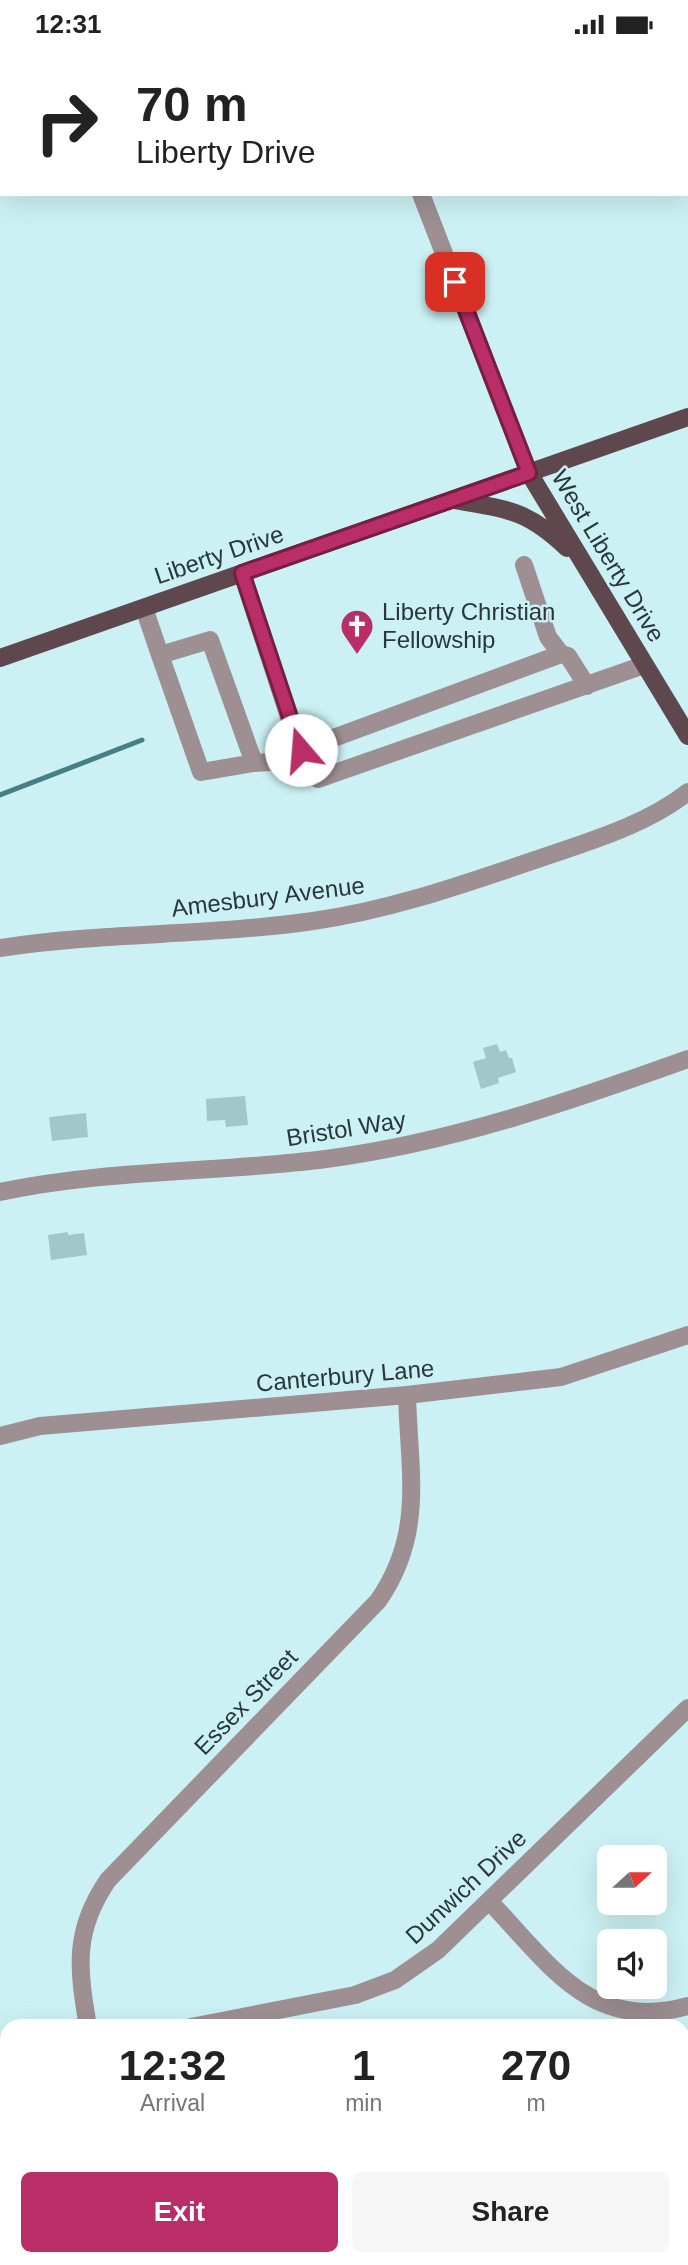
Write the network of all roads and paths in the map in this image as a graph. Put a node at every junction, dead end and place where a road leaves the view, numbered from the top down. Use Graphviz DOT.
graph roads {
  1 [pos="422,196"];
  2 [pos="688,418"];
  3 [pos="529,473"];
  4 [pos="454,500"];
  5 [pos="583,563"];
  6 [pos="524,565"];
  7 [pos="242,573"];
  8 [pos="144,607"];
  9 [pos="160,655"];
  10 [pos="561,655"];
  11 [pos="0,657"];
  12 [pos="645,665"];
  13 [pos="587,686"];
  14 [pos="688,736"];
  15 [pos="302,755"];
  16 [pos="254,763"];
  17 [pos="688,792"];
  18 [pos="0,948"];
  19 [pos="688,1059"];
  20 [pos="0,1192"];
  21 [pos="688,1335"];
  22 [pos="407,1395"];
  23 [pos="0,1436"];
  24 [pos="688,1708"];
  25 [pos="489,1901"];
  26 [pos="688,2007"];
  27 [pos="87,2019"];
  28 [pos="229,2019"];
  1 -- 3 [label="street"];
  2 -- 3 [label="main road, Liberty Drive"];
  3 -- 4 [label="main road, Liberty Drive"];
  3 -- 5 [label="main road, West Liberty Drive"];
  4 -- 5 [label="main road, Liberty Drive"];
  4 -- 7 [label="main road, Liberty Drive"];
  5 -- 12 [label="main road, West Liberty Drive"];
  6 -- 10 [label="street"];
  7 -- 8 [label="main road, Liberty Drive"];
  7 -- 15 [label="street"];
  8 -- 9 [label="street"];
  8 -- 11 [label="main road, Liberty Drive"];
  9 -- 16 [label="street"];
  9 -- 16 [label="street"];
  10 -- 13 [label="street"];
  10 -- 15 [label="street"];
  12 -- 13 [label="street"];
  12 -- 14 [label="main road, West Liberty Drive"];
  13 -- 15 [label="street"];
  15 -- 16 [label="street"];
  17 -- 18 [label="street, Amesbury Avenue"];
  19 -- 20 [label="street, Bristol Way"];
  21 -- 22 [label="street, Canterbury Lane"];
  22 -- 23 [label="street, Canterbury Lane"];
  22 -- 27 [label="street, Essex Street"];
  24 -- 25 [label="street, Dunwich Drive"];
  25 -- 26 [label="street"];
  25 -- 28 [label="street, Dunwich Drive"];
}
